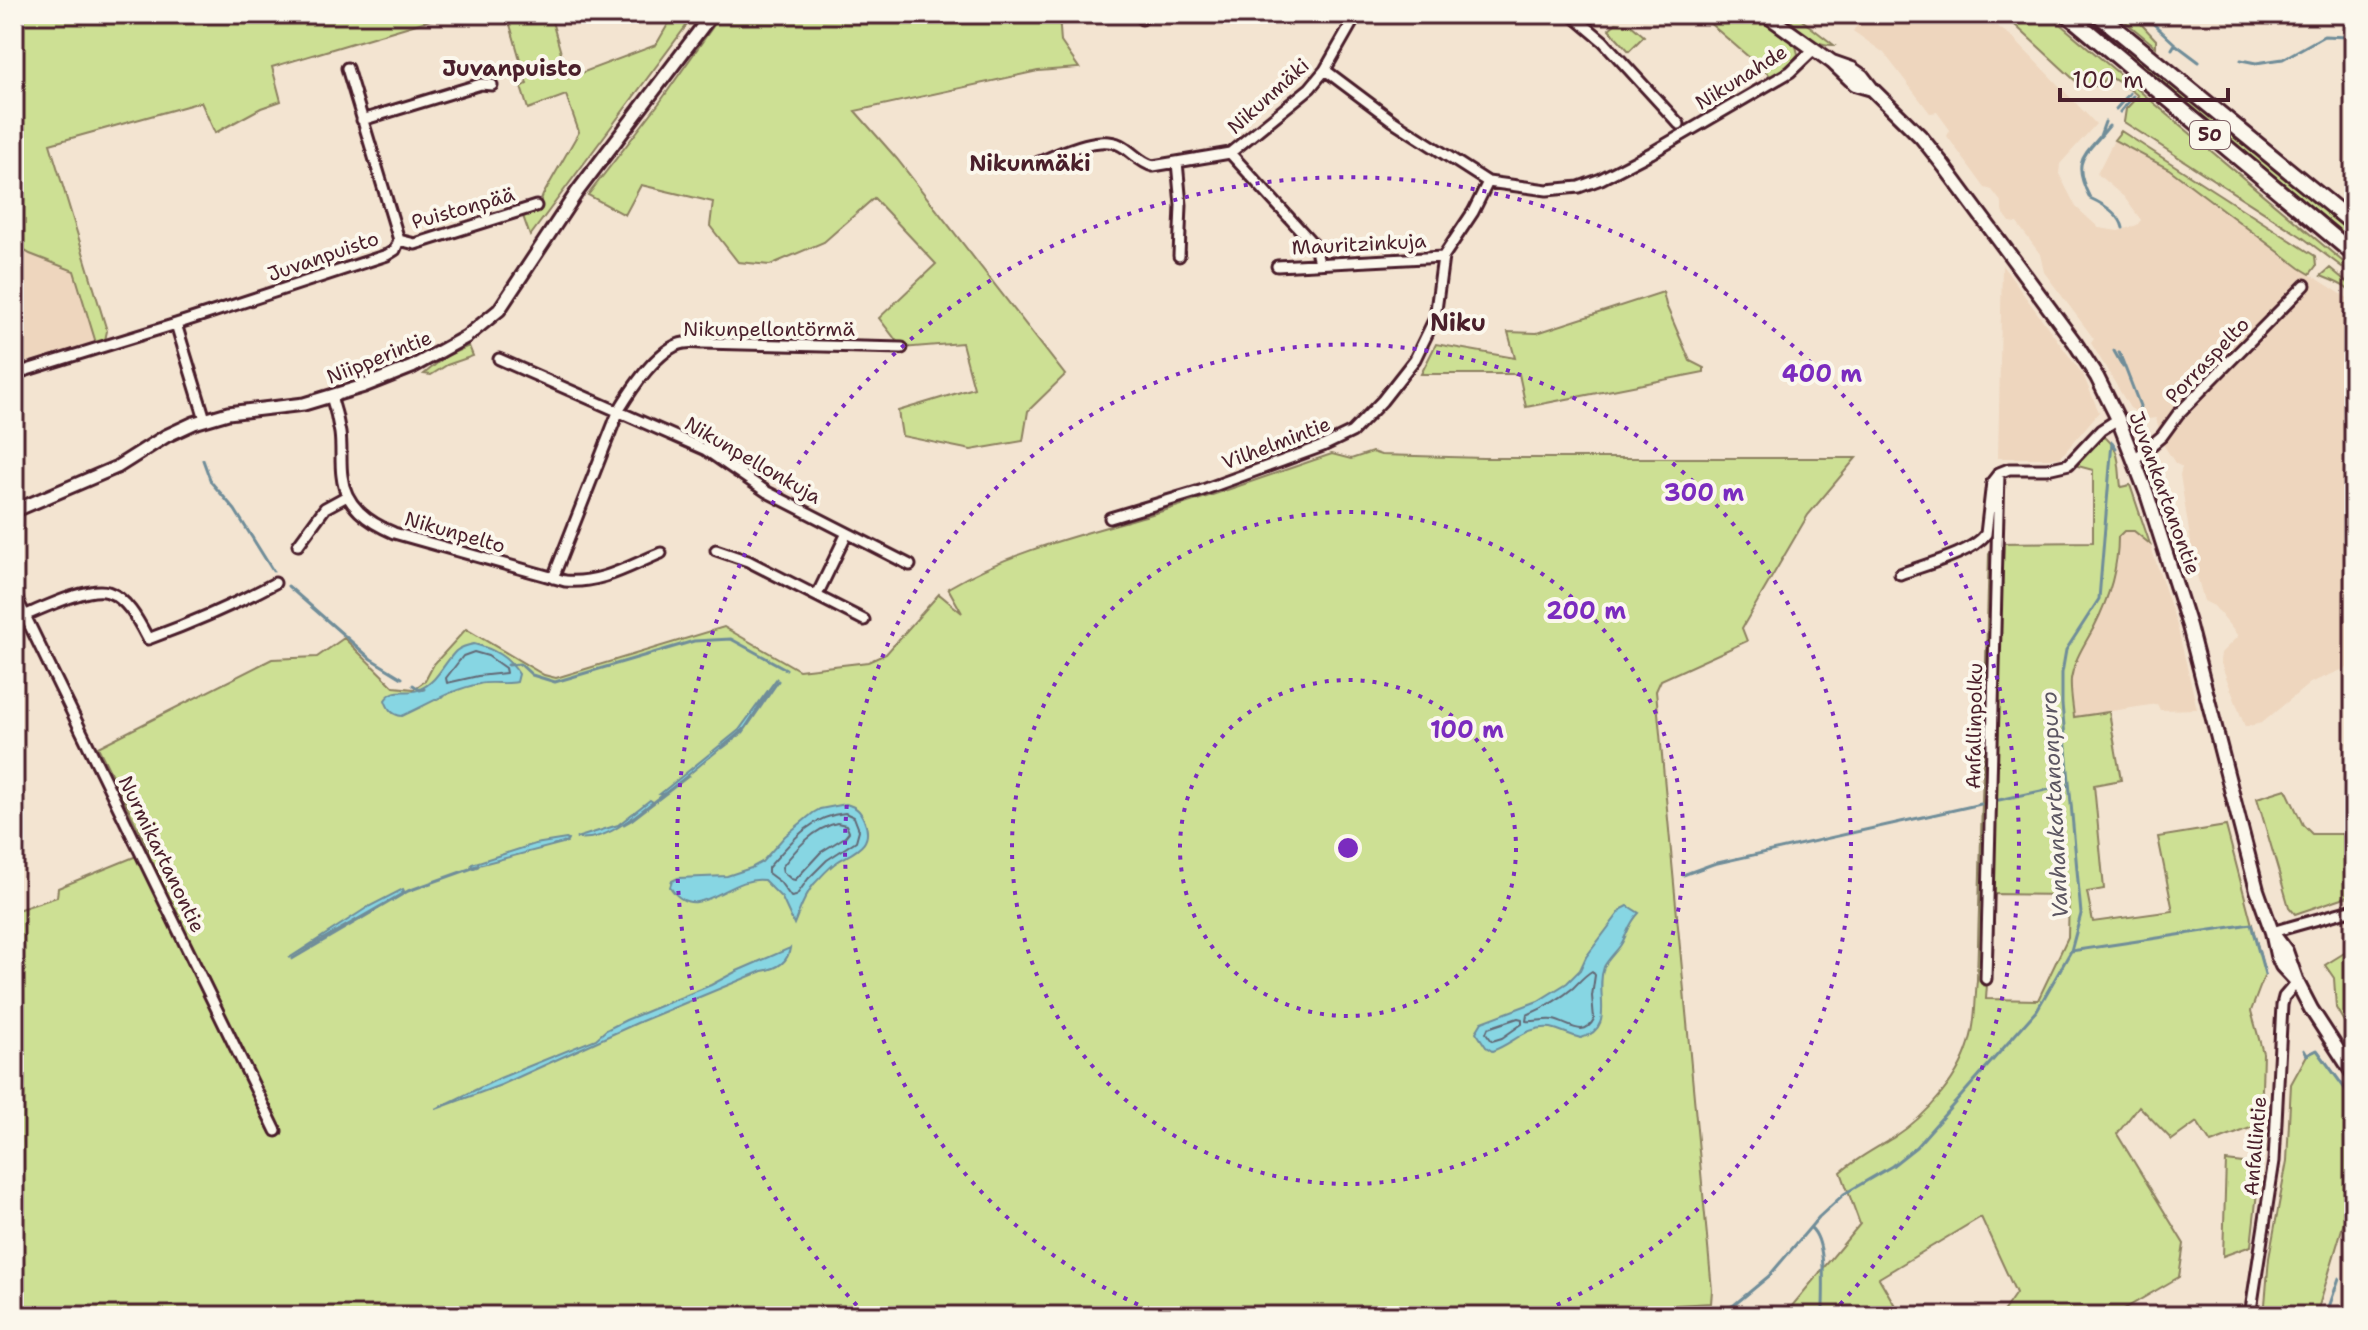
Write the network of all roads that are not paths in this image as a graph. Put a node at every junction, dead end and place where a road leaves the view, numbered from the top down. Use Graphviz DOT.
graph roads {
  1 [pos="712,14"];
  2 [pos="1357,14"];
  3 [pos="1571,14"];
  4 [pos="1765,14"];
  5 [pos="2067,14"];
  6 [pos="2098,14"];
  7 [pos="1814,49"];
  8 [pos="347,68"];
  9 [pos="1325,70"];
  10 [pos="492,85"];
  11 [pos="362,120"];
  12 [pos="1682,129"];
  13 [pos="1230,153"];
  14 [pos="1039,162"];
  15 [pos="1177,162"];
  16 [pos="1488,182"];
  17 [pos="536,206"];
  18 [pos="2354,224"];
  19 [pos="399,240"];
  20 [pos="2354,254"];
  21 [pos="1179,256"];
  22 [pos="1443,257"];
  23 [pos="1319,263"];
  24 [pos="1277,266"];
  25 [pos="2305,285"];
  26 [pos="176,324"];
  27 [pos="902,348"];
  28 [pos="499,359"];
  29 [pos="14,374"];
  30 [pos="331,396"];
  31 [pos="619,410"];
  32 [pos="205,419"];
  33 [pos="2118,419"];
  34 [pos="2135,459"];
  35 [pos="1999,473"];
  36 [pos="347,496"];
  37 [pos="14,511"];
  38 [pos="1110,518"];
  39 [pos="847,533"];
  40 [pos="298,545"];
  41 [pos="716,550"];
  42 [pos="661,553"];
  43 [pos="910,565"];
  44 [pos="1900,574"];
  45 [pos="553,578"];
  46 [pos="275,583"];
  47 [pos="14,593"];
  48 [pos="817,595"];
  49 [pos="24,616"];
  50 [pos="14,620"];
  51 [pos="864,620"];
  52 [pos="2354,909"];
  53 [pos="2272,932"];
  54 [pos="1986,979"];
  55 [pos="2297,982"];
  56 [pos="2354,1075"];
  57 [pos="276,1131"];
  58 [pos="2250,1316"];
  1 -- 30 [label="street, Niipperintie"];
  2 -- 9 [label="street, Nikunmäki"];
  3 -- 12 [label="street"];
  4 -- 7 [label="main road, Juvankartanontie"];
  5 -- 20 [label="highway, 50"];
  6 -- 18 [label="highway, 50"];
  7 -- 12 [label="street, Nikunahde"];
  7 -- 33 [label="main road, Juvankartanontie"];
  8 -- 11 [label="street, Juvanpuisto"];
  9 -- 13 [label="street, Nikunmäki"];
  9 -- 16 [label="street"];
  10 -- 11 [label="street"];
  11 -- 19 [label="street, Juvanpuisto"];
  12 -- 16 [label="street, Nikunahde"];
  13 -- 15 [label="street, Nikunmäki"];
  13 -- 23 [label="street"];
  14 -- 15 [label="street, Nikunmäki"];
  15 -- 21 [label="street"];
  16 -- 22 [label="street, Vilhelmintie"];
  17 -- 19 [label="street, Puistonpää"];
  19 -- 26 [label="street, Juvanpuisto"];
  22 -- 23 [label="street, Mauritzinkuja"];
  22 -- 38 [label="street, Vilhelmintie"];
  23 -- 24 [label="street, Mauritzinkuja"];
  25 -- 34 [label="street, Porraspelto"];
  26 -- 29 [label="street, Juvanpuisto"];
  26 -- 32 [label="street"];
  27 -- 31 [label="street, Nikunpellontörmä"];
  28 -- 31 [label="street, Nikunpellonkuja"];
  30 -- 32 [label="street, Niipperintie"];
  30 -- 36 [label="street"];
  31 -- 39 [label="street, Nikunpellonkuja"];
  31 -- 45 [label="street, Nikunpellontörmä"];
  32 -- 37 [label="street, Niipperintie"];
  33 -- 34 [label="main road, Juvankartanontie"];
  33 -- 35 [label="street"];
  34 -- 53 [label="main road, Juvankartanontie"];
  35 -- 44 [label="street"];
  35 -- 54 [label="street, Anfallinpolku"];
  36 -- 40 [label="street"];
  36 -- 45 [label="street, Nikunpelto"];
  39 -- 43 [label="street, Nikunpellonkuja"];
  39 -- 48 [label="street"];
  41 -- 48 [label="street"];
  42 -- 45 [label="street, Nikunpelto"];
  46 -- 49 [label="street"];
  47 -- 49 [label="street, Nurmikartanontie"];
  48 -- 51 [label="street"];
  49 -- 50 [label="street"];
  49 -- 57 [label="street, Nurmikartanontie"];
  52 -- 53 [label="street"];
  53 -- 55 [label="main road, Juvankartanontie"];
  55 -- 56 [label="main road, Juvankartanontie"];
  55 -- 58 [label="street, Anfallintie"];
}
